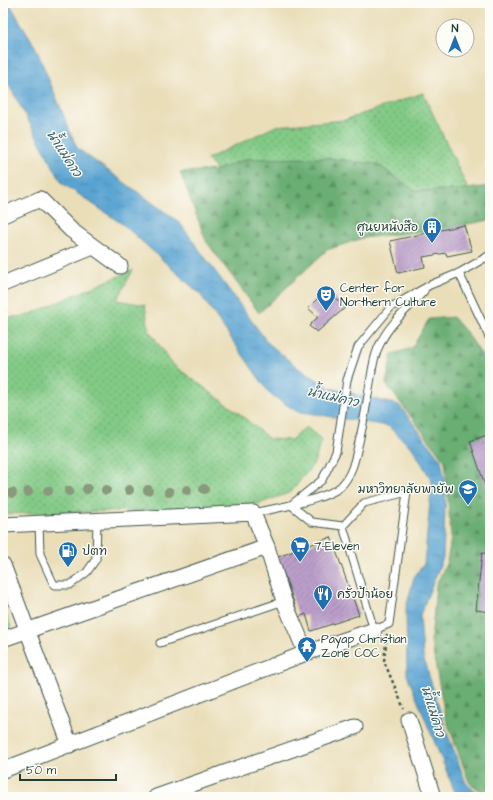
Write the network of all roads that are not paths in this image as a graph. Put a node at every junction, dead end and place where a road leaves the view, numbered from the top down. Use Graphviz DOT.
graph roads {
  1 [pos="3,215"];
  2 [pos="93,247"];
  3 [pos="490,255"];
  4 [pos="120,266"];
  5 [pos="459,273"];
  6 [pos="3,284"];
  7 [pos="430,285"];
  8 [pos="487,323"];
  9 [pos="490,339"];
  10 [pos="291,505"];
  11 [pos="253,514"];
  12 [pos="97,520"];
  13 [pos="39,523"];
  14 [pos="3,525"];
  15 [pos="343,526"];
  16 [pos="267,547"];
  17 [pos="3,565"];
  18 [pos="284,600"];
  19 [pos="27,630"];
  20 [pos="374,630"];
  21 [pos="3,639"];
  22 [pos="160,643"];
  23 [pos="306,653"];
  24 [pos="409,720"];
  25 [pos="355,727"];
  26 [pos="70,745"];
  27 [pos="3,770"];
  28 [pos="156,797"];
  29 [pos="433,797"];
  1 -- 2 [label="street"];
  2 -- 4 [label="street"];
  2 -- 6 [label="street"];
  3 -- 5 [label="lane"];
  5 -- 7 [label="lane"];
  5 -- 8 [label="lane"];
  7 -- 10 [label="lane"];
  7 -- 10 [label="lane"];
  8 -- 9 [label="lane"];
  10 -- 11 [label="lane"];
  10 -- 15 [label="lane"];
  11 -- 12 [label="street"];
  11 -- 16 [label="street"];
  12 -- 13 [label="street"];
  12 -- 13 [label="lane"];
  13 -- 14 [label="street"];
  15 -- 20 [label="lane"];
  15 -- 20 [label="lane"];
  16 -- 18 [label="street"];
  16 -- 19 [label="street"];
  17 -- 19 [label="street"];
  18 -- 22 [label="lane"];
  18 -- 23 [label="street"];
  19 -- 21 [label="street"];
  19 -- 26 [label="street"];
  20 -- 23 [label="street"];
  23 -- 26 [label="street"];
  24 -- 29 [label="street"];
  25 -- 28 [label="street"];
  26 -- 27 [label="street"];
}
